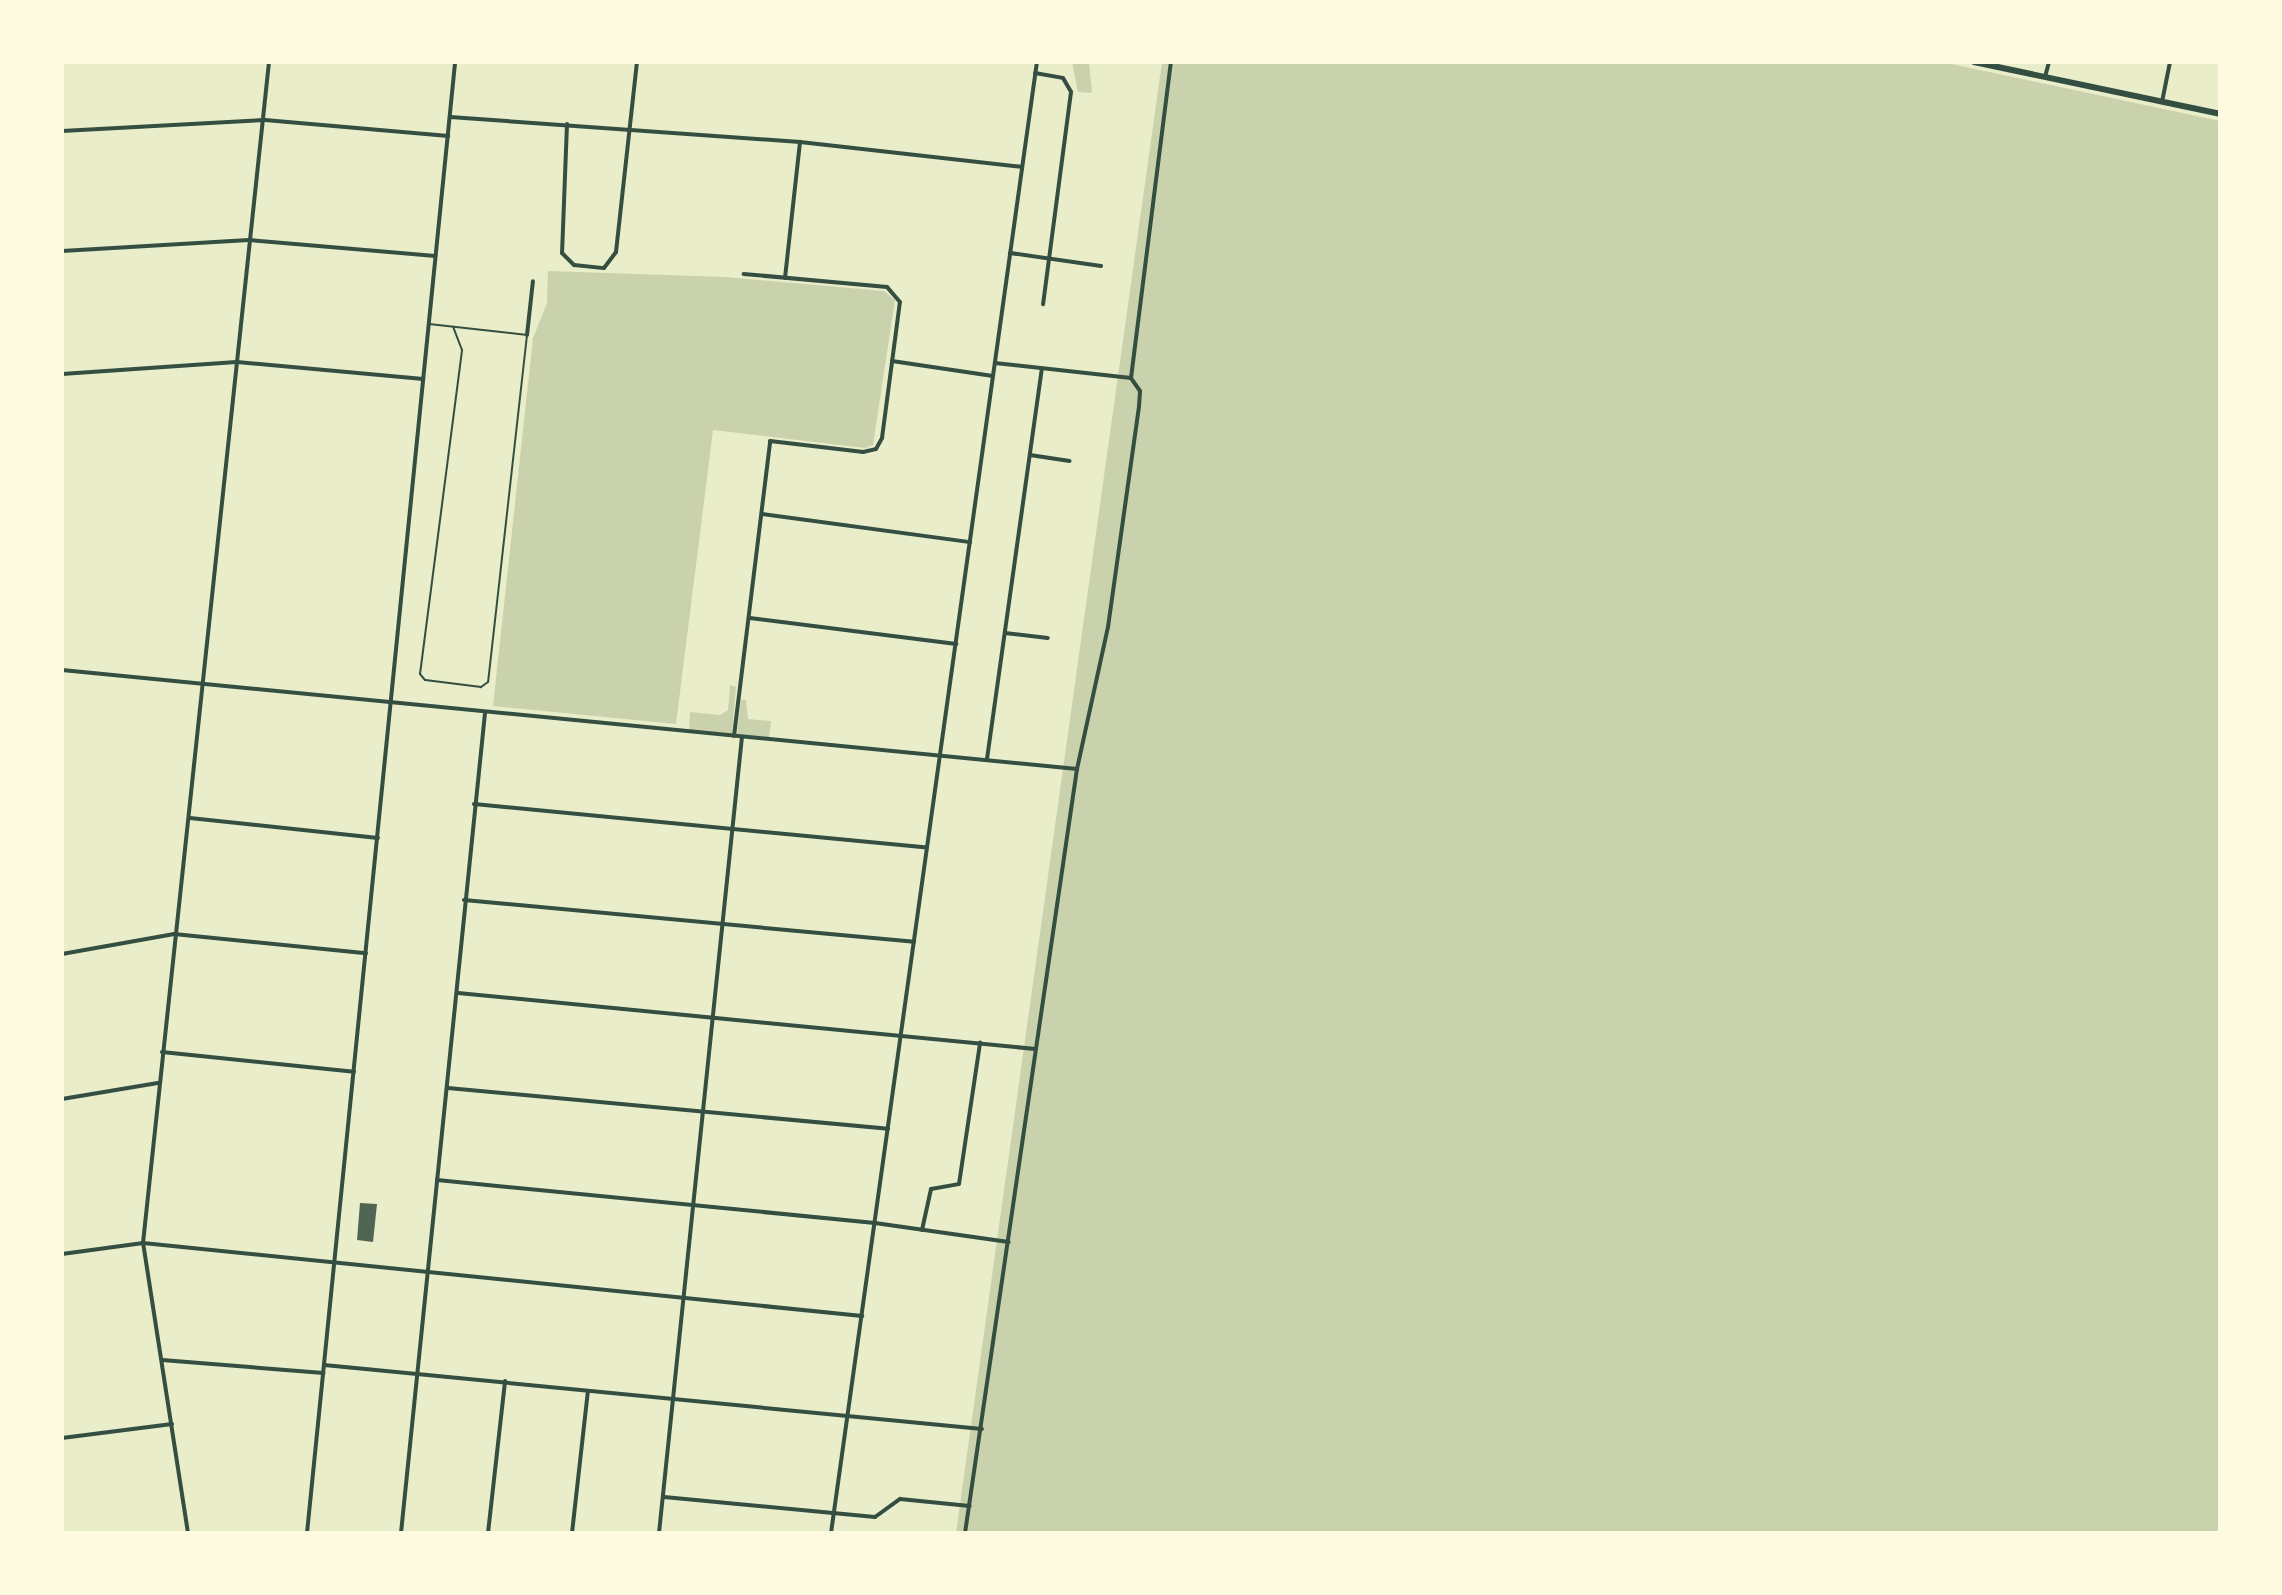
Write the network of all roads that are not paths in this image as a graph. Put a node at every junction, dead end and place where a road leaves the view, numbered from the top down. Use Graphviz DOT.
graph roads {
  1 [pos="269,62"];
  2 [pos="455,62"];
  3 [pos="637,62"];
  4 [pos="1037,62"];
  5 [pos="1171,62"];
  6 [pos="1974,62"];
  7 [pos="2049,62"];
  8 [pos="2170,62"];
  9 [pos="1035,73"];
  10 [pos="2045,77"];
  11 [pos="2162,102"];
  12 [pos="2220,114"];
  13 [pos="450,117"];
  14 [pos="265,120"];
  15 [pos="567,124"];
  16 [pos="62,131"];
  17 [pos="630,132"];
  18 [pos="448,136"];
  19 [pos="800,142"];
  20 [pos="1022,167"];
  21 [pos="249,240"];
  22 [pos="62,251"];
  23 [pos="1010,253"];
  24 [pos="435,256"];
  25 [pos="1049,258"];
  26 [pos="1101,266"];
  27 [pos="744,274"];
  28 [pos="785,278"];
  29 [pos="533,281"];
  30 [pos="1043,304"];
  31 [pos="428,324"];
  32 [pos="453,327"];
  33 [pos="527,335"];
  34 [pos="892,361"];
  35 [pos="237,362"];
  36 [pos="995,363"];
  37 [pos="1042,370"];
  38 [pos="62,374"];
  39 [pos="993,376"];
  40 [pos="1131,378"];
  41 [pos="423,379"];
  42 [pos="1030,455"];
  43 [pos="1070,461"];
  44 [pos="762,514"];
  45 [pos="970,542"];
  46 [pos="750,618"];
  47 [pos="1005,633"];
  48 [pos="1048,638"];
  49 [pos="956,644"];
  50 [pos="62,670"];
  51 [pos="201,683"];
  52 [pos="391,701"];
  53 [pos="485,713"];
  54 [pos="734,736"];
  55 [pos="742,737"];
  56 [pos="940,754"];
  57 [pos="987,759"];
  58 [pos="1077,769"];
  59 [pos="474,804"];
  60 [pos="189,818"];
  61 [pos="731,832"];
  62 [pos="378,838"];
  63 [pos="927,848"];
  64 [pos="464,900"];
  65 [pos="719,925"];
  66 [pos="174,934"];
  67 [pos="914,942"];
  68 [pos="366,953"];
  69 [pos="62,954"];
  70 [pos="458,993"];
  71 [pos="713,1014"];
  72 [pos="901,1035"];
  73 [pos="980,1043"];
  74 [pos="1035,1049"];
  75 [pos="161,1052"];
  76 [pos="354,1072"];
  77 [pos="158,1083"];
  78 [pos="447,1088"];
  79 [pos="62,1099"];
  80 [pos="704,1113"];
  81 [pos="888,1129"];
  82 [pos="437,1180"];
  83 [pos="694,1205"];
  84 [pos="875,1223"];
  85 [pos="922,1230"];
  86 [pos="1009,1242"];
  87 [pos="143,1243"];
  88 [pos="62,1254"];
  89 [pos="334,1263"];
  90 [pos="428,1275"];
  91 [pos="685,1298"];
  92 [pos="862,1316"];
  93 [pos="162,1360"];
  94 [pos="324,1365"];
  95 [pos="416,1371"];
  96 [pos="323,1373"];
  97 [pos="505,1381"];
  98 [pos="588,1391"];
  99 [pos="675,1397"];
  100 [pos="848,1414"];
  101 [pos="172,1424"];
  102 [pos="982,1429"];
  103 [pos="62,1438"];
  104 [pos="664,1497"];
  105 [pos="970,1506"];
  106 [pos="834,1512"];
  107 [pos="188,1533"];
  108 [pos="307,1533"];
  109 [pos="401,1533"];
  110 [pos="488,1533"];
  111 [pos="572,1533"];
  112 [pos="659,1533"];
  113 [pos="831,1533"];
  114 [pos="965,1533"];
  1 -- 14 [label="street"];
  2 -- 13 [label="street"];
  3 -- 17 [label="street"];
  4 -- 9 [label="street"];
  5 -- 40 [label="street"];
  6 -- 10 [label="street"];
  7 -- 10 [label="street"];
  8 -- 11 [label="street"];
  9 -- 20 [label="street"];
  9 -- 25 [label="street"];
  10 -- 11 [label="street"];
  11 -- 12 [label="street"];
  13 -- 15 [label="street"];
  13 -- 18 [label="street"];
  14 -- 16 [label="street"];
  14 -- 18 [label="street"];
  14 -- 21 [label="street"];
  15 -- 17 [label="street"];
  15 -- 17 [label="street"];
  17 -- 19 [label="street"];
  18 -- 24 [label="street"];
  19 -- 20 [label="street"];
  19 -- 28 [label="street"];
  20 -- 23 [label="street"];
  21 -- 22 [label="street"];
  21 -- 24 [label="street"];
  21 -- 35 [label="street"];
  23 -- 25 [label="street"];
  23 -- 36 [label="street"];
  24 -- 31 [label="street"];
  25 -- 26 [label="street"];
  25 -- 30 [label="street"];
  27 -- 28 [label="street"];
  28 -- 34 [label="street"];
  29 -- 33 [label="street"];
  31 -- 32 [label="lane"];
  31 -- 41 [label="street"];
  32 -- 33 [label="lane"];
  32 -- 33 [label="lane"];
  34 -- 39 [label="street"];
  34 -- 44 [label="street"];
  35 -- 38 [label="street"];
  35 -- 41 [label="street"];
  35 -- 51 [label="street"];
  36 -- 37 [label="street"];
  36 -- 39 [label="street"];
  37 -- 40 [label="street"];
  37 -- 42 [label="street"];
  39 -- 45 [label="street"];
  40 -- 58 [label="street"];
  41 -- 52 [label="street"];
  42 -- 43 [label="street"];
  42 -- 47 [label="street"];
  44 -- 45 [label="street"];
  44 -- 46 [label="street"];
  45 -- 49 [label="street"];
  46 -- 49 [label="street"];
  46 -- 54 [label="street"];
  47 -- 48 [label="street"];
  47 -- 57 [label="street"];
  49 -- 56 [label="street"];
  50 -- 51 [label="street"];
  51 -- 52 [label="street"];
  51 -- 60 [label="street"];
  52 -- 53 [label="street"];
  52 -- 62 [label="street"];
  53 -- 54 [label="street"];
  53 -- 59 [label="street"];
  54 -- 55 [label="street"];
  55 -- 56 [label="street"];
  55 -- 61 [label="street"];
  56 -- 57 [label="street"];
  56 -- 63 [label="street"];
  57 -- 58 [label="street"];
  58 -- 74 [label="street"];
  59 -- 61 [label="street"];
  59 -- 64 [label="street"];
  60 -- 62 [label="street"];
  60 -- 66 [label="street"];
  61 -- 63 [label="street"];
  61 -- 65 [label="street"];
  62 -- 68 [label="street"];
  63 -- 67 [label="street"];
  64 -- 65 [label="street"];
  64 -- 70 [label="street"];
  65 -- 67 [label="street"];
  65 -- 71 [label="street"];
  66 -- 68 [label="street"];
  66 -- 69 [label="street"];
  66 -- 75 [label="street"];
  67 -- 72 [label="street"];
  68 -- 76 [label="street"];
  70 -- 71 [label="street"];
  70 -- 78 [label="street"];
  71 -- 72 [label="street"];
  71 -- 80 [label="street"];
  72 -- 73 [label="street"];
  72 -- 81 [label="street"];
  73 -- 74 [label="street"];
  73 -- 85 [label="street"];
  74 -- 86 [label="street"];
  75 -- 76 [label="street"];
  75 -- 77 [label="street"];
  76 -- 89 [label="street"];
  77 -- 79 [label="street"];
  77 -- 87 [label="street"];
  78 -- 80 [label="street"];
  78 -- 82 [label="street"];
  80 -- 81 [label="street"];
  80 -- 83 [label="street"];
  81 -- 84 [label="street"];
  82 -- 83 [label="street"];
  82 -- 90 [label="street"];
  83 -- 84 [label="street"];
  83 -- 91 [label="street"];
  84 -- 85 [label="street"];
  84 -- 92 [label="street"];
  85 -- 86 [label="street"];
  86 -- 102 [label="street"];
  87 -- 88 [label="street"];
  87 -- 89 [label="street"];
  87 -- 93 [label="street"];
  89 -- 90 [label="street"];
  89 -- 94 [label="street"];
  90 -- 91 [label="street"];
  90 -- 95 [label="street"];
  91 -- 92 [label="street"];
  91 -- 99 [label="street"];
  92 -- 100 [label="street"];
  93 -- 96 [label="street"];
  93 -- 101 [label="street"];
  94 -- 95 [label="street"];
  94 -- 96 [label="street"];
  95 -- 97 [label="street"];
  95 -- 109 [label="street"];
  96 -- 108 [label="street"];
  97 -- 98 [label="street"];
  97 -- 110 [label="street"];
  98 -- 99 [label="street"];
  98 -- 111 [label="street"];
  99 -- 100 [label="street"];
  99 -- 104 [label="street"];
  100 -- 102 [label="street"];
  100 -- 106 [label="street"];
  101 -- 103 [label="street"];
  101 -- 107 [label="street"];
  102 -- 105 [label="street"];
  104 -- 106 [label="street"];
  104 -- 112 [label="street"];
  105 -- 106 [label="street"];
  105 -- 114 [label="street"];
  106 -- 113 [label="street"];
}
